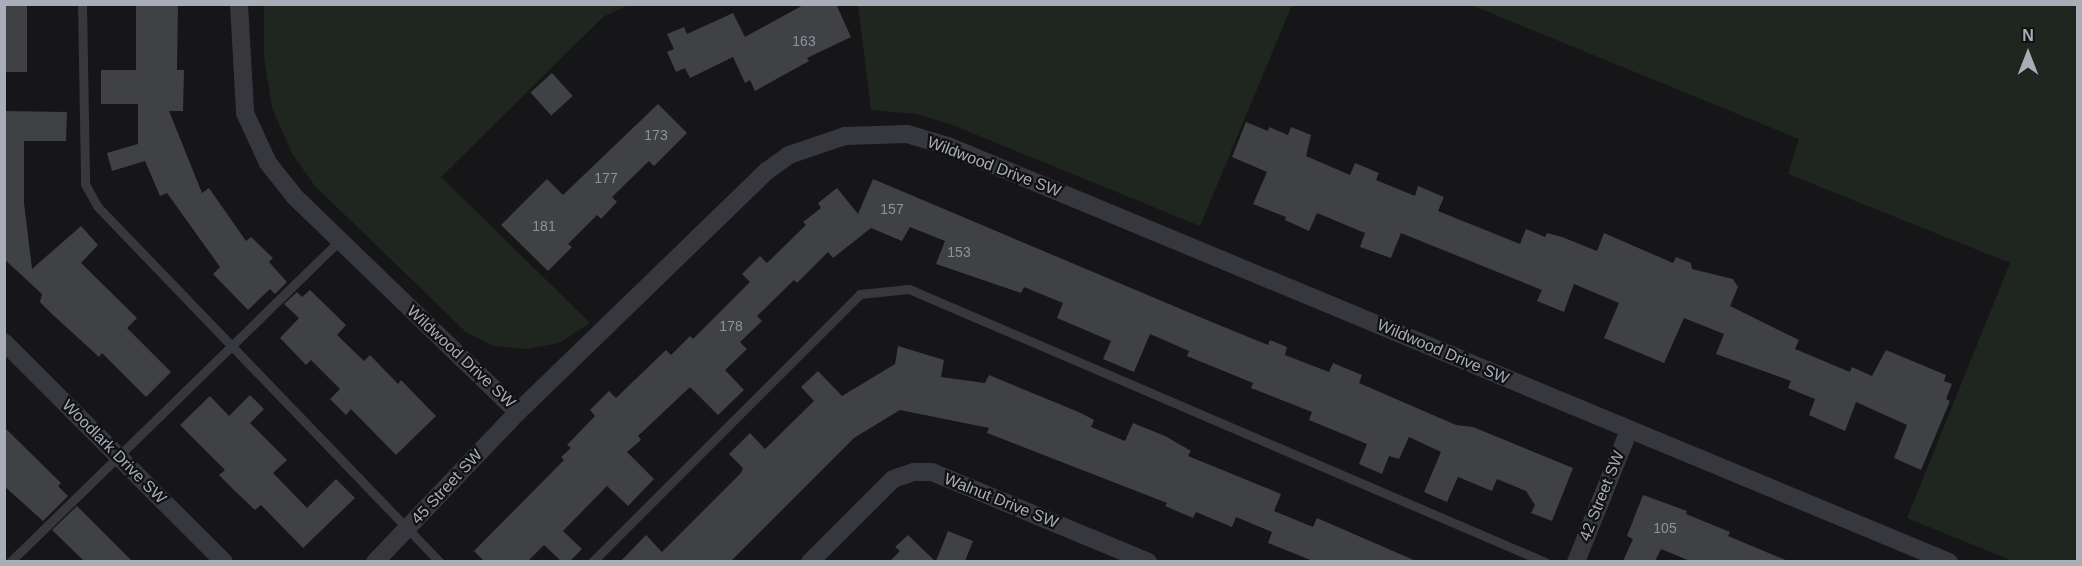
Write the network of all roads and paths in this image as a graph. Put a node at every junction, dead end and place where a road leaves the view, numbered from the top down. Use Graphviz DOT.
graph roads {
  1 [pos="82,4"];
  2 [pos="239,4"];
  3 [pos="339,241"];
  4 [pos="4,342"];
  5 [pos="231,345"];
  6 [pos="518,412"];
  7 [pos="1629,430"];
  8 [pos="118,457"];
  9 [pos="408,529"];
  10 [pos="10,561"];
  11 [pos="224,561"];
  12 [pos="375,561"];
  13 [pos="440,561"];
  14 [pos="592,561"];
  15 [pos="810,561"];
  16 [pos="1148,561"];
  17 [pos="1545,561"];
  18 [pos="1576,561"];
  19 [pos="1949,561"];
  1 -- 5 [label="lane"];
  2 -- 3 [label="street, Wildwood Drive SW"];
  3 -- 5 [label="lane"];
  3 -- 6 [label="street, Wildwood Drive SW"];
  4 -- 8 [label="street, Woodlark Drive SW"];
  5 -- 8 [label="lane"];
  5 -- 9 [label="lane"];
  6 -- 7 [label="street, Wildwood Drive SW"];
  6 -- 9 [label="street, 45 Street SW"];
  7 -- 18 [label="street, 42 Street SW"];
  7 -- 19 [label="street, Wildwood Drive SW"];
  8 -- 10 [label="lane"];
  8 -- 11 [label="street, Woodlark Drive SW"];
  9 -- 12 [label="street, 45 Street SW"];
  9 -- 13 [label="lane"];
  14 -- 17 [label="lane"];
  15 -- 16 [label="street, Walnut Drive SW"];
}
